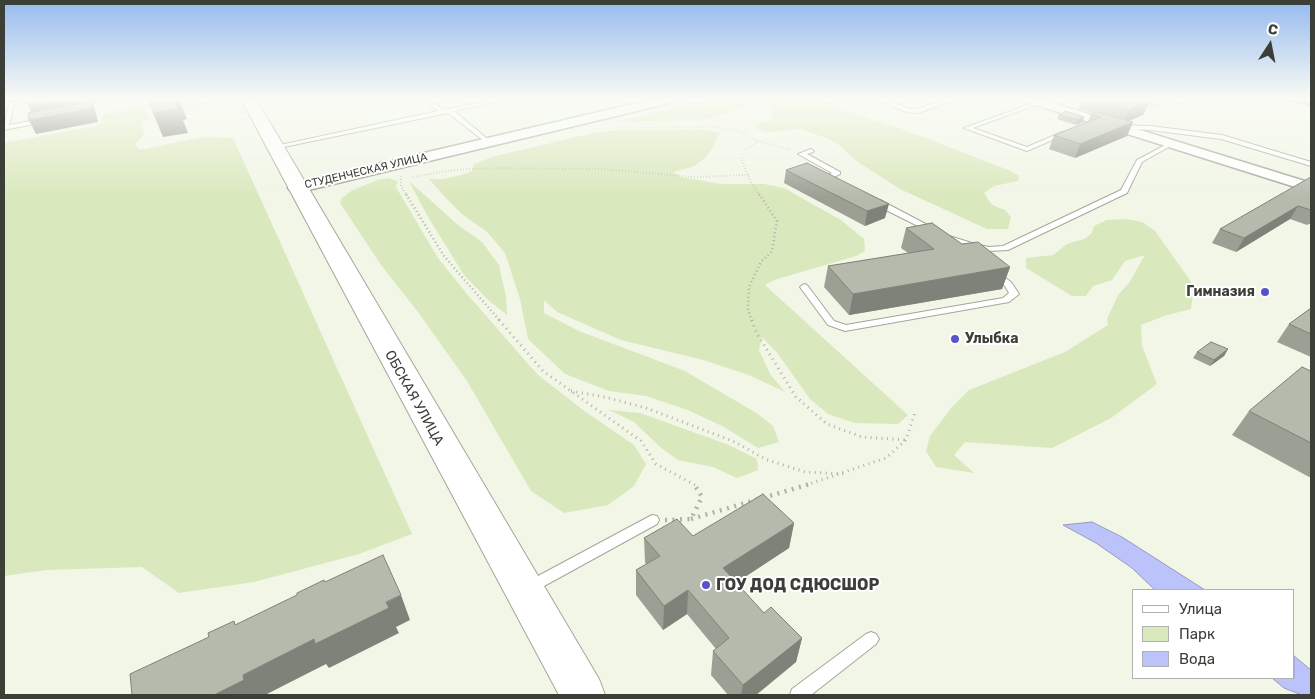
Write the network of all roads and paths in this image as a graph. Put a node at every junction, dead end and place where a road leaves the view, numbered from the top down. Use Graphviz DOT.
graph roads {
  1 [pos="266,132"];
  2 [pos="350,132"];
  3 [pos="474,132"];
  4 [pos="532,132"];
  5 [pos="738,132"];
  6 [pos="977,132"];
  7 [pos="1069,132"];
  8 [pos="1132,132"];
  9 [pos="1179,132"];
  10 [pos="758,141"];
  11 [pos="488,142"];
  12 [pos="1171,144"];
  13 [pos="274,147"];
  14 [pos="811,151"];
  15 [pos="800,154"];
  16 [pos="1311,164"];
  17 [pos="394,165"];
  18 [pos="748,175"];
  19 [pos="410,178"];
  20 [pos="846,186"];
  21 [pos="296,188"];
  22 [pos="1311,188"];
  23 [pos="872,199"];
  24 [pos="984,248"];
  25 [pos="976,259"];
  26 [pos="989,269"];
  27 [pos="804,287"];
  28 [pos="570,391"];
  29 [pos="916,412"];
  30 [pos="906,440"];
  31 [pos="843,474"];
  32 [pos="691,519"];
  33 [pos="652,520"];
  34 [pos="523,592"];
  35 [pos="872,639"];
  36 [pos="583,695"];
  37 [pos="798,695"];
  1 -- 13 [label="street, ОБСКАЯ УЛИЦА"];
  2 -- 13 [label="lane"];
  3 -- 11 [label="lane"];
  4 -- 11 [label="street, СТУДЕНЧЕСКАЯ УЛИЦА"];
  5 -- 10 [label="path"];
  6 -- 7 [label="lane"];
  8 -- 12 [label="street"];
  9 -- 16 [label="lane"];
  10 -- 15 [label="path"];
  10 -- 18 [label="path"];
  11 -- 17 [label="street, СТУДЕНЧЕСКАЯ УЛИЦА"];
  12 -- 22 [label="street"];
  12 -- 24 [label="lane"];
  13 -- 21 [label="street, ОБСКАЯ УЛИЦА"];
  14 -- 15 [label="lane"];
  15 -- 20 [label="lane"];
  17 -- 21 [label="street, СТУДЕНЧЕСКАЯ УЛИЦА"];
  17 -- 28 [label="path"];
  18 -- 19 [label="path"];
  18 -- 30 [label="path"];
  21 -- 34 [label="street, ОБСКАЯ УЛИЦА"];
  23 -- 24 [label="lane"];
  24 -- 25 [label="lane"];
  26 -- 27 [label="lane"];
  28 -- 31 [label="path"];
  28 -- 32 [label="path"];
  29 -- 30 [label="path"];
  30 -- 31 [label="path"];
  31 -- 32 [label="path"];
  32 -- 33 [label="path"];
  33 -- 34 [label="lane"];
  34 -- 36 [label="street, ОБСКАЯ УЛИЦА"];
  35 -- 37 [label="lane"];
}
